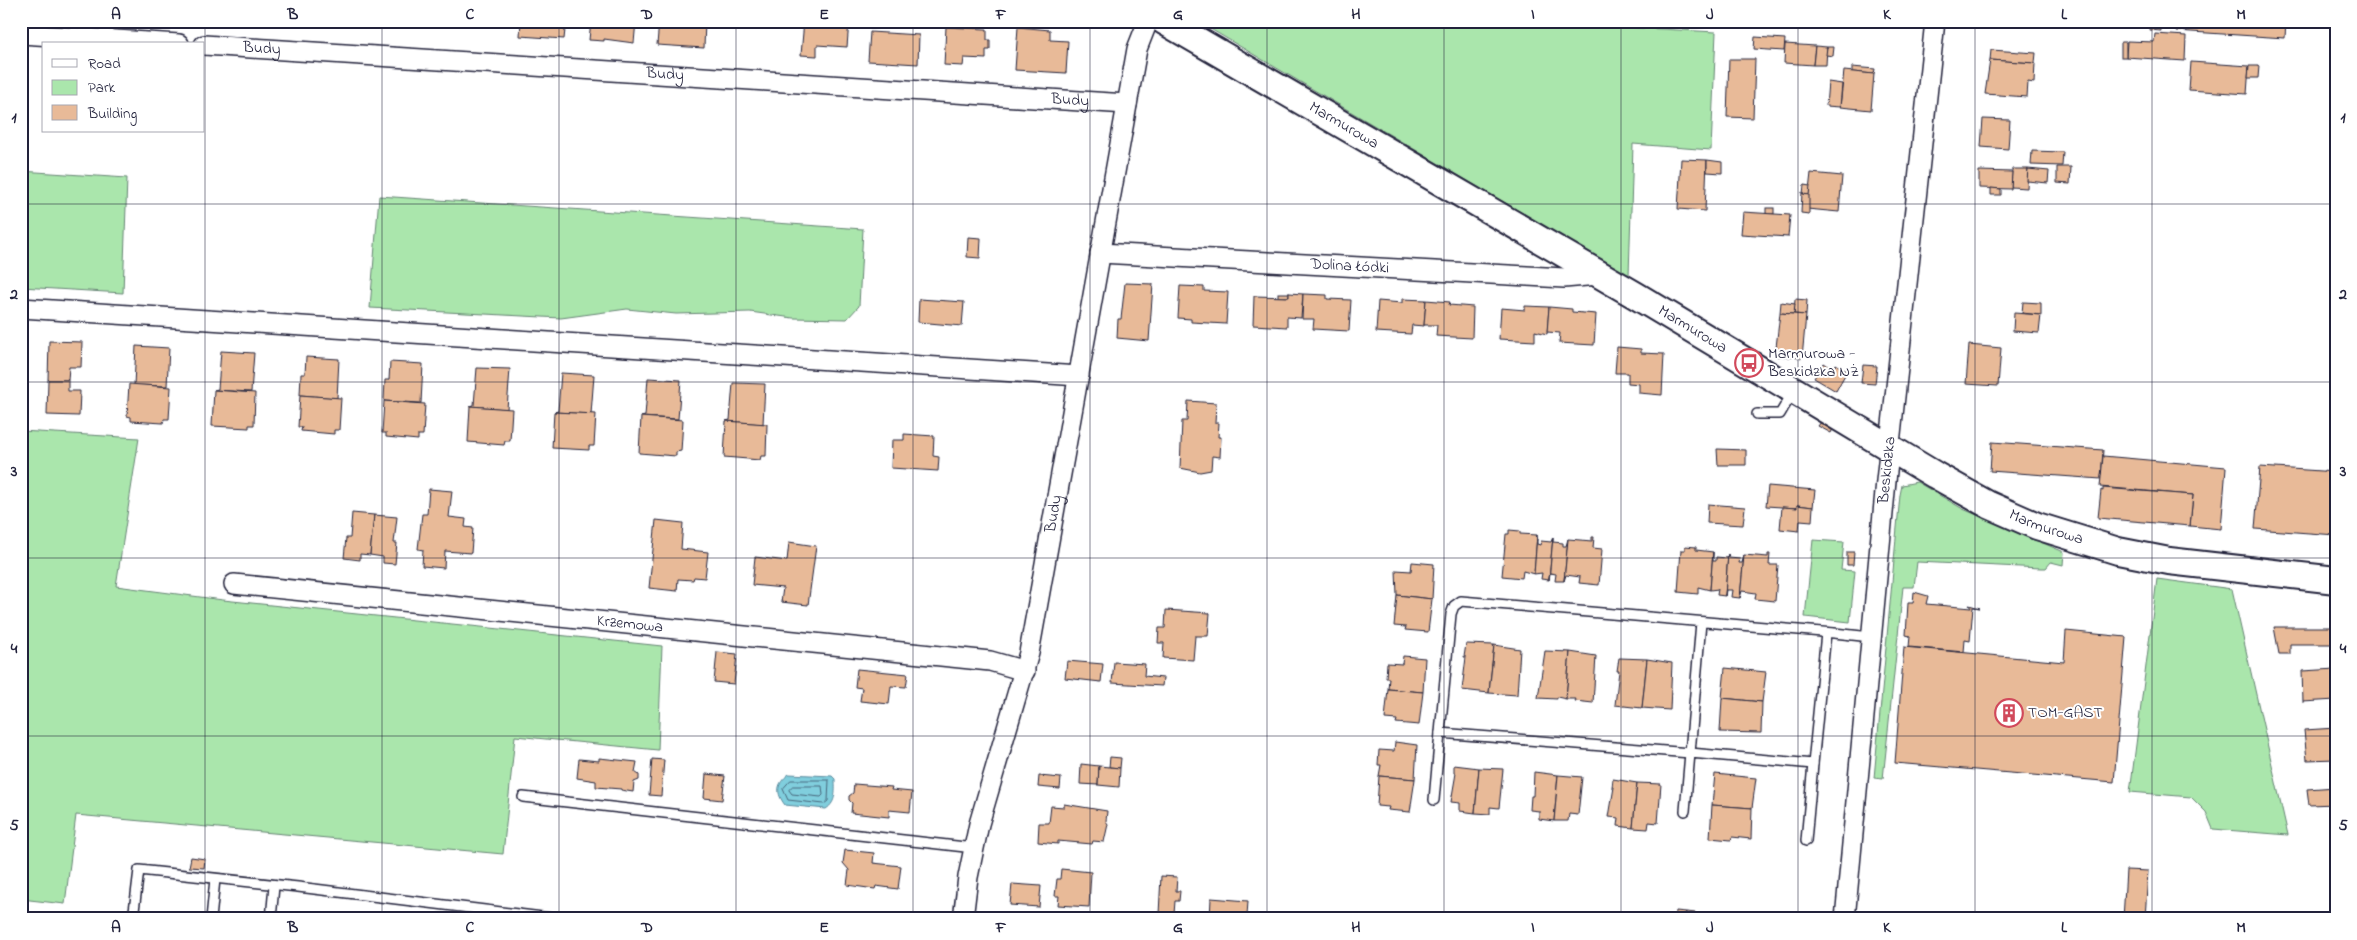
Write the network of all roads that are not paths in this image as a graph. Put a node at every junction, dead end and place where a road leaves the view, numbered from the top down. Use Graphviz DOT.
graph roads {
  1 [pos="1148,21"];
  2 [pos="1164,21"];
  3 [pos="1935,21"];
  4 [pos="21,34"];
  5 [pos="147,42"];
  6 [pos="205,45"];
  7 [pos="1127,104"];
  8 [pos="1100,253"];
  9 [pos="1598,275"];
  10 [pos="21,308"];
  11 [pos="1079,376"];
  12 [pos="1794,390"];
  13 [pos="1757,414"];
  14 [pos="1891,448"];
  15 [pos="2336,580"];
  16 [pos="234,584"];
  17 [pos="1702,622"];
  18 [pos="1826,633"];
  19 [pos="1871,637"];
  20 [pos="1025,671"];
  21 [pos="1440,733"];
  22 [pos="1690,753"];
  23 [pos="1813,764"];
  24 [pos="523,797"];
  25 [pos="1434,800"];
  26 [pos="1685,811"];
  27 [pos="1806,841"];
  28 [pos="974,848"];
  29 [pos="215,879"];
  30 [pos="274,886"];
  31 [pos="133,919"];
  32 [pos="211,919"];
  33 [pos="270,919"];
  34 [pos="559,919"];
  35 [pos="963,919"];
  36 [pos="1845,919"];
  1 -- 7 [label="street, Budy"];
  2 -- 9 [label="street, Marmurowa"];
  3 -- 14 [label="street, Beskidzka"];
  4 -- 5 [label="street"];
  6 -- 7 [label="street, Budy"];
  7 -- 8 [label="street, Budy"];
  8 -- 9 [label="street, Dolina Łódki"];
  8 -- 11 [label="street, Budy"];
  9 -- 12 [label="street, Marmurowa"];
  10 -- 11 [label="street"];
  11 -- 20 [label="street, Budy"];
  12 -- 13 [label="lane"];
  12 -- 14 [label="street, Marmurowa"];
  14 -- 15 [label="street, Marmurowa"];
  14 -- 19 [label="street, Beskidzka"];
  16 -- 20 [label="street, Krzemowa"];
  17 -- 18 [label="lane"];
  17 -- 21 [label="lane"];
  17 -- 22 [label="lane"];
  18 -- 19 [label="lane"];
  18 -- 23 [label="lane"];
  19 -- 36 [label="street, Beskidzka"];
  20 -- 28 [label="street, Budy"];
  21 -- 22 [label="lane"];
  21 -- 25 [label="lane"];
  22 -- 23 [label="lane"];
  22 -- 26 [label="lane"];
  23 -- 27 [label="lane"];
  24 -- 28 [label="lane"];
  28 -- 35 [label="street, Budy"];
  29 -- 30 [label="lane"];
  29 -- 31 [label="lane"];
  29 -- 32 [label="lane"];
  30 -- 33 [label="lane"];
  30 -- 34 [label="lane"];
}
